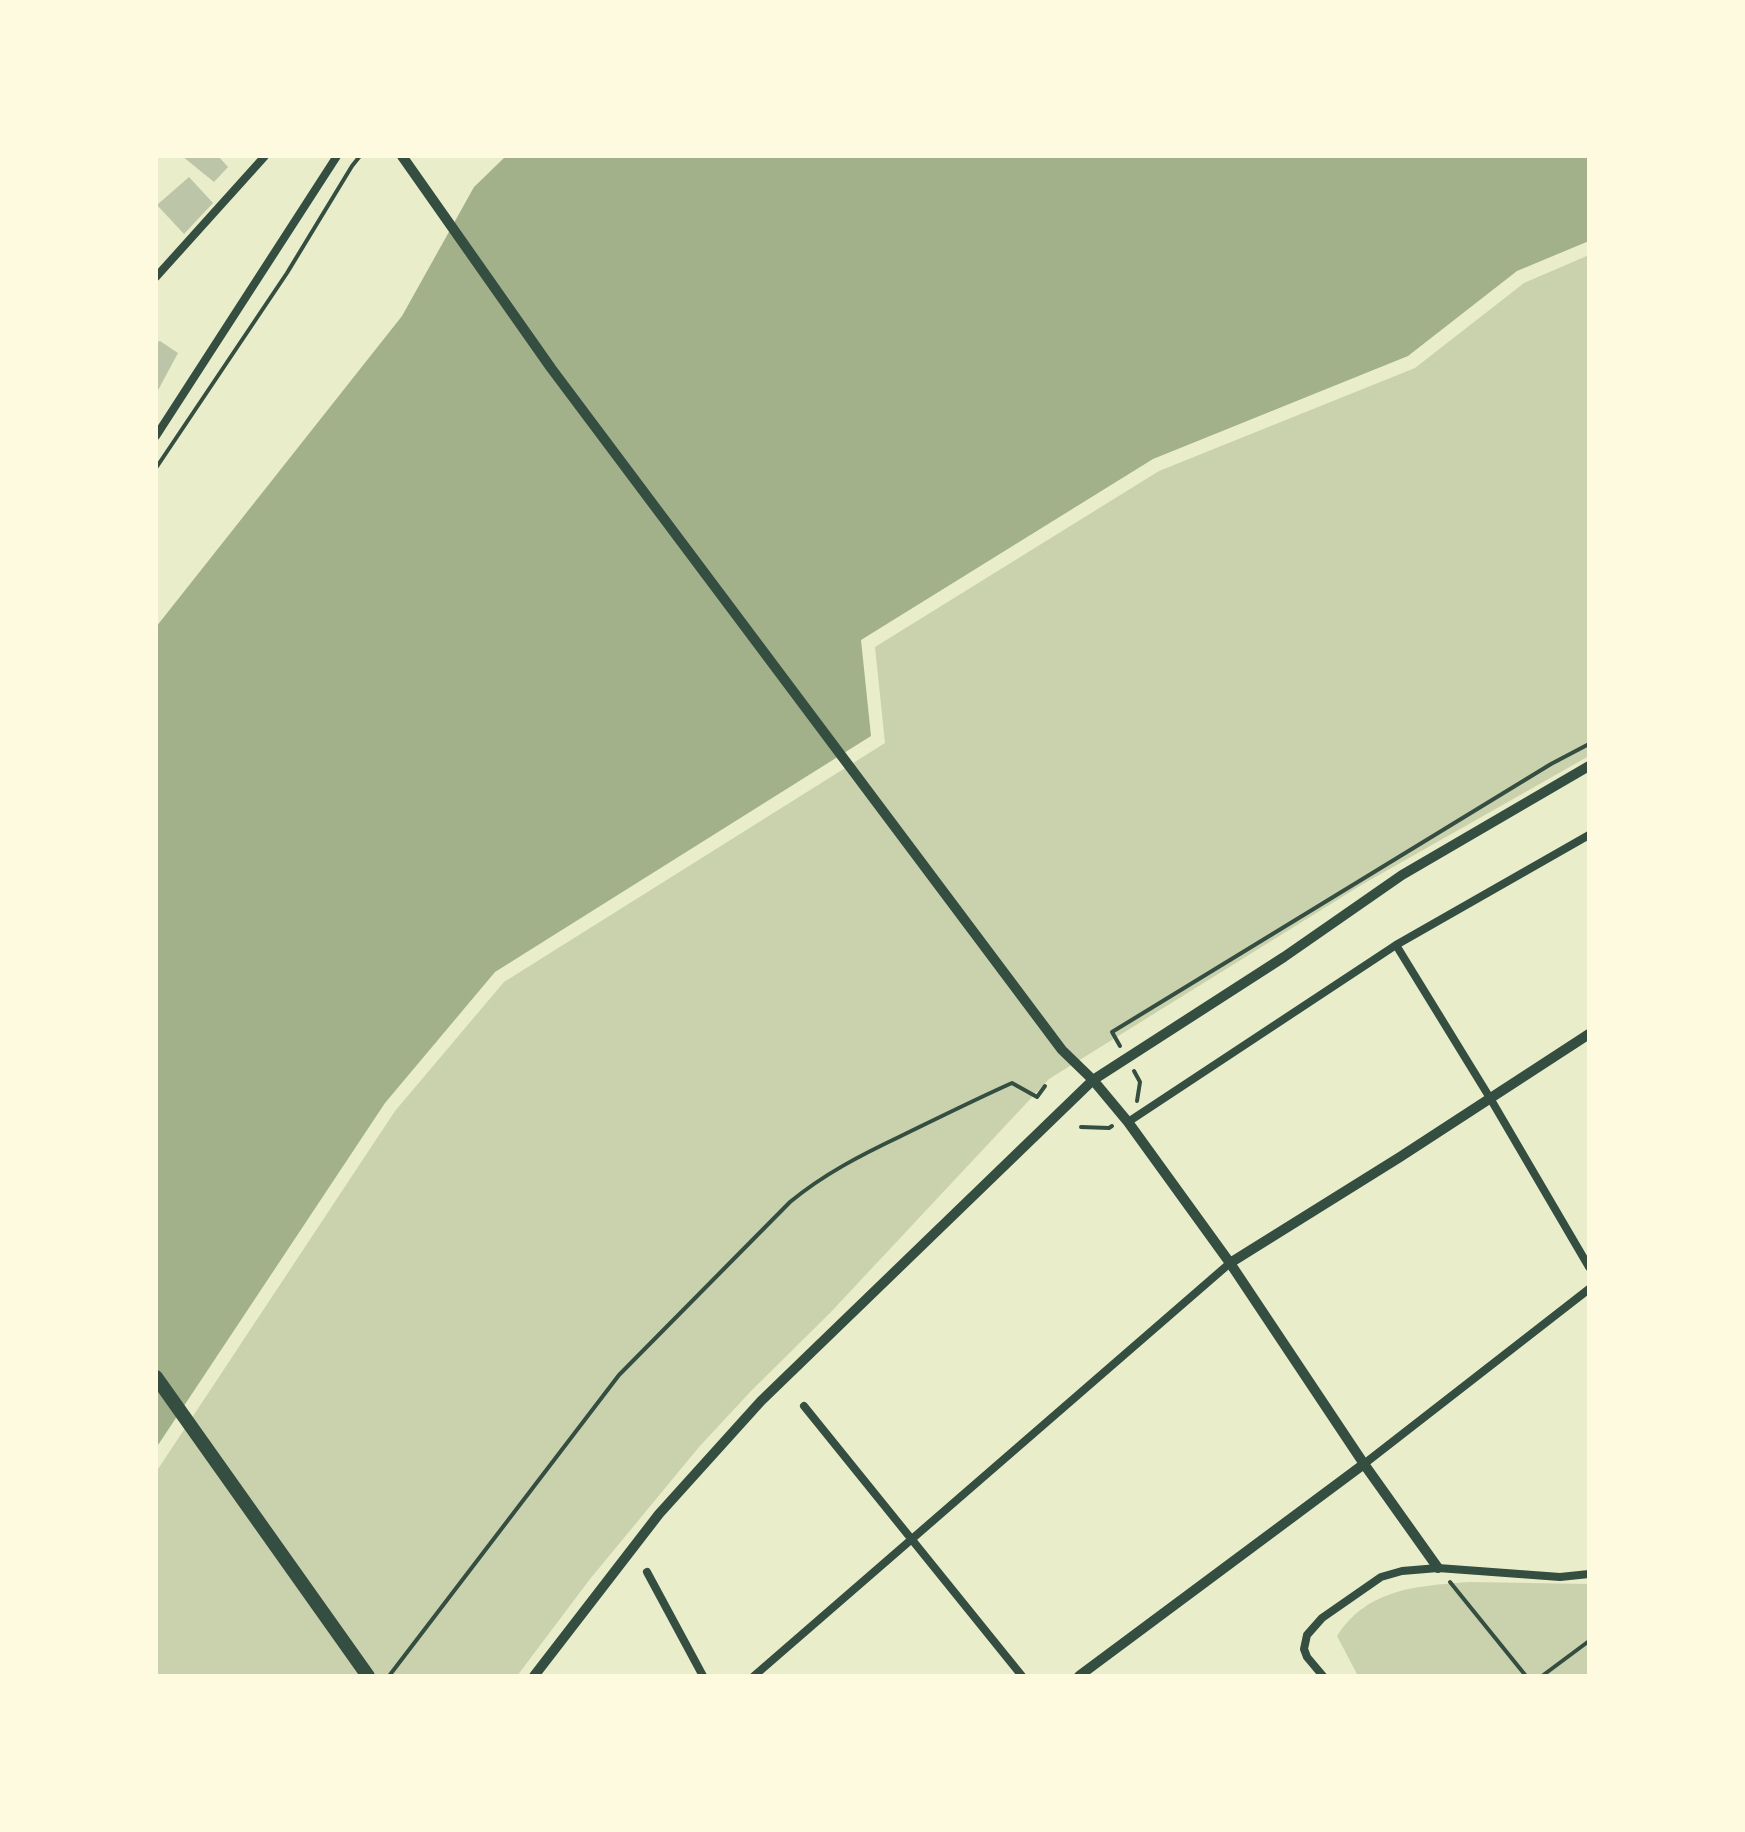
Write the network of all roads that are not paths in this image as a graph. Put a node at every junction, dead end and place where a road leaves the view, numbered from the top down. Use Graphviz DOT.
graph roads {
  1 [pos="265,156"];
  2 [pos="337,156"];
  3 [pos="402,156"];
  4 [pos="156,277"];
  5 [pos="156,436"];
  6 [pos="1589,766"];
  7 [pos="1589,835"];
  8 [pos="1396,945"];
  9 [pos="1589,1034"];
  10 [pos="1093,1080"];
  11 [pos="1490,1098"];
  12 [pos="1128,1122"];
  13 [pos="1230,1263"];
  14 [pos="1589,1267"];
  15 [pos="1589,1289"];
  16 [pos="156,1377"];
  17 [pos="804,1406"];
  18 [pos="1364,1464"];
  19 [pos="912,1539"];
  20 [pos="1438,1568"];
  21 [pos="647,1572"];
  22 [pos="1589,1574"];
  23 [pos="368,1676"];
  24 [pos="534,1676"];
  25 [pos="703,1676"];
  26 [pos="754,1676"];
  27 [pos="1022,1676"];
  28 [pos="1079,1676"];
  29 [pos="1323,1676"];
  1 -- 4 [label="street"];
  2 -- 5 [label="street"];
  3 -- 10 [label="street"];
  6 -- 10 [label="street"];
  7 -- 8 [label="street"];
  8 -- 11 [label="street"];
  8 -- 12 [label="street"];
  9 -- 11 [label="street"];
  10 -- 12 [label="street"];
  10 -- 24 [label="street"];
  11 -- 13 [label="street"];
  11 -- 14 [label="street"];
  12 -- 13 [label="street"];
  13 -- 18 [label="street"];
  13 -- 19 [label="street"];
  15 -- 18 [label="street"];
  16 -- 23 [label="main road"];
  17 -- 19 [label="street"];
  18 -- 20 [label="street"];
  18 -- 28 [label="street"];
  19 -- 26 [label="street"];
  19 -- 27 [label="street"];
  20 -- 22 [label="street"];
  20 -- 29 [label="street"];
  21 -- 25 [label="street"];
}
